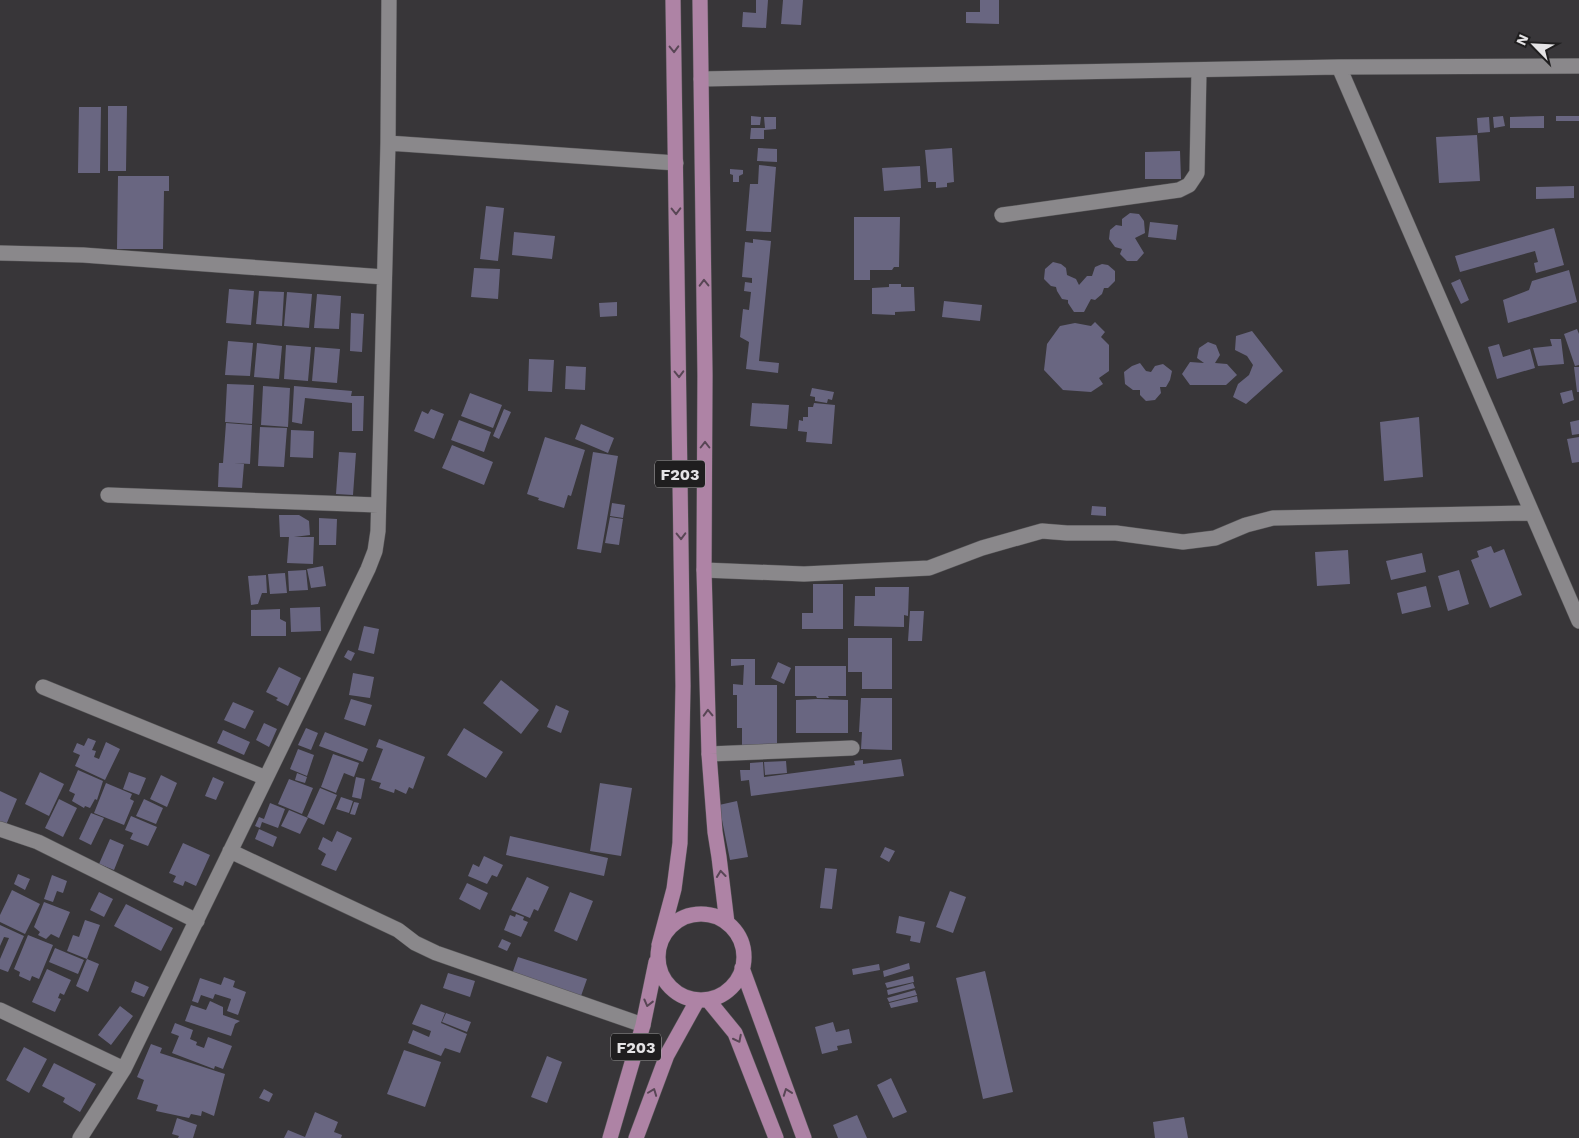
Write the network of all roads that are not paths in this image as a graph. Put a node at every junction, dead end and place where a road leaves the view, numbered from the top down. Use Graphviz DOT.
graph roads {
  1 [pos="389,0"];
  2 [pos="673,0"];
  3 [pos="700,0"];
  4 [pos="1339,66"];
  5 [pos="1579,66"];
  6 [pos="1199,70"];
  7 [pos="701,79"];
  8 [pos="388,143"];
  9 [pos="676,163"];
  10 [pos="1002,215"];
  11 [pos="0,253"];
  12 [pos="384,277"];
  13 [pos="108,495"];
  14 [pos="378,505"];
  15 [pos="1532,513"];
  16 [pos="704,570"];
  17 [pos="1579,621"];
  18 [pos="43,687"];
  19 [pos="852,748"];
  20 [pos="710,754"];
  21 [pos="266,778"];
  22 [pos="0,829"];
  23 [pos="230,851"];
  24 [pos="197,921"];
  25 [pos="727,923"];
  26 [pos="658,950"];
  27 [pos="742,968"];
  28 [pos="703,1000"];
  29 [pos="0,1010"];
  30 [pos="642,1025"];
  31 [pos="124,1070"];
  32 [pos="80,1138"];
  33 [pos="610,1138"];
  34 [pos="636,1138"];
  35 [pos="776,1138"];
  36 [pos="804,1138"];
  1 -- 8 [label="street"];
  2 -- 9 [label="main road, F203, one-way"];
  3 -- 7 [label="main road, F203"];
  4 -- 5 [label="street"];
  4 -- 6 [label="street"];
  4 -- 15 [label="street"];
  6 -- 7 [label="street"];
  6 -- 10 [label="street"];
  16 -- 7 [label="main road, F203, one-way"];
  8 -- 9 [label="street"];
  8 -- 12 [label="street"];
  9 -- 26 [label="main road, F203, one-way"];
  11 -- 12 [label="street"];
  12 -- 14 [label="street"];
  13 -- 14 [label="street"];
  14 -- 21 [label="street"];
  15 -- 16 [label="street"];
  15 -- 17 [label="street"];
  20 -- 16 [label="main road, F203, one-way"];
  18 -- 21 [label="street"];
  19 -- 20 [label="street"];
  25 -- 20 [label="main road, F203, one-way"];
  21 -- 23 [label="street"];
  22 -- 24 [label="street"];
  23 -- 24 [label="street"];
  23 -- 30 [label="street"];
  24 -- 31 [label="street"];
  25 -- 26 [label="main road"];
  25 -- 27 [label="main road"];
  26 -- 28 [label="main road"];
  26 -- 30 [label="main road, F203, one-way"];
  27 -- 28 [label="main road"];
  36 -- 27 [label="main road, one-way"];
  34 -- 28 [label="main road, F203, one-way"];
  28 -- 35 [label="main road, one-way"];
  29 -- 31 [label="street"];
  30 -- 33 [label="main road, F203"];
  31 -- 32 [label="street"];
}
